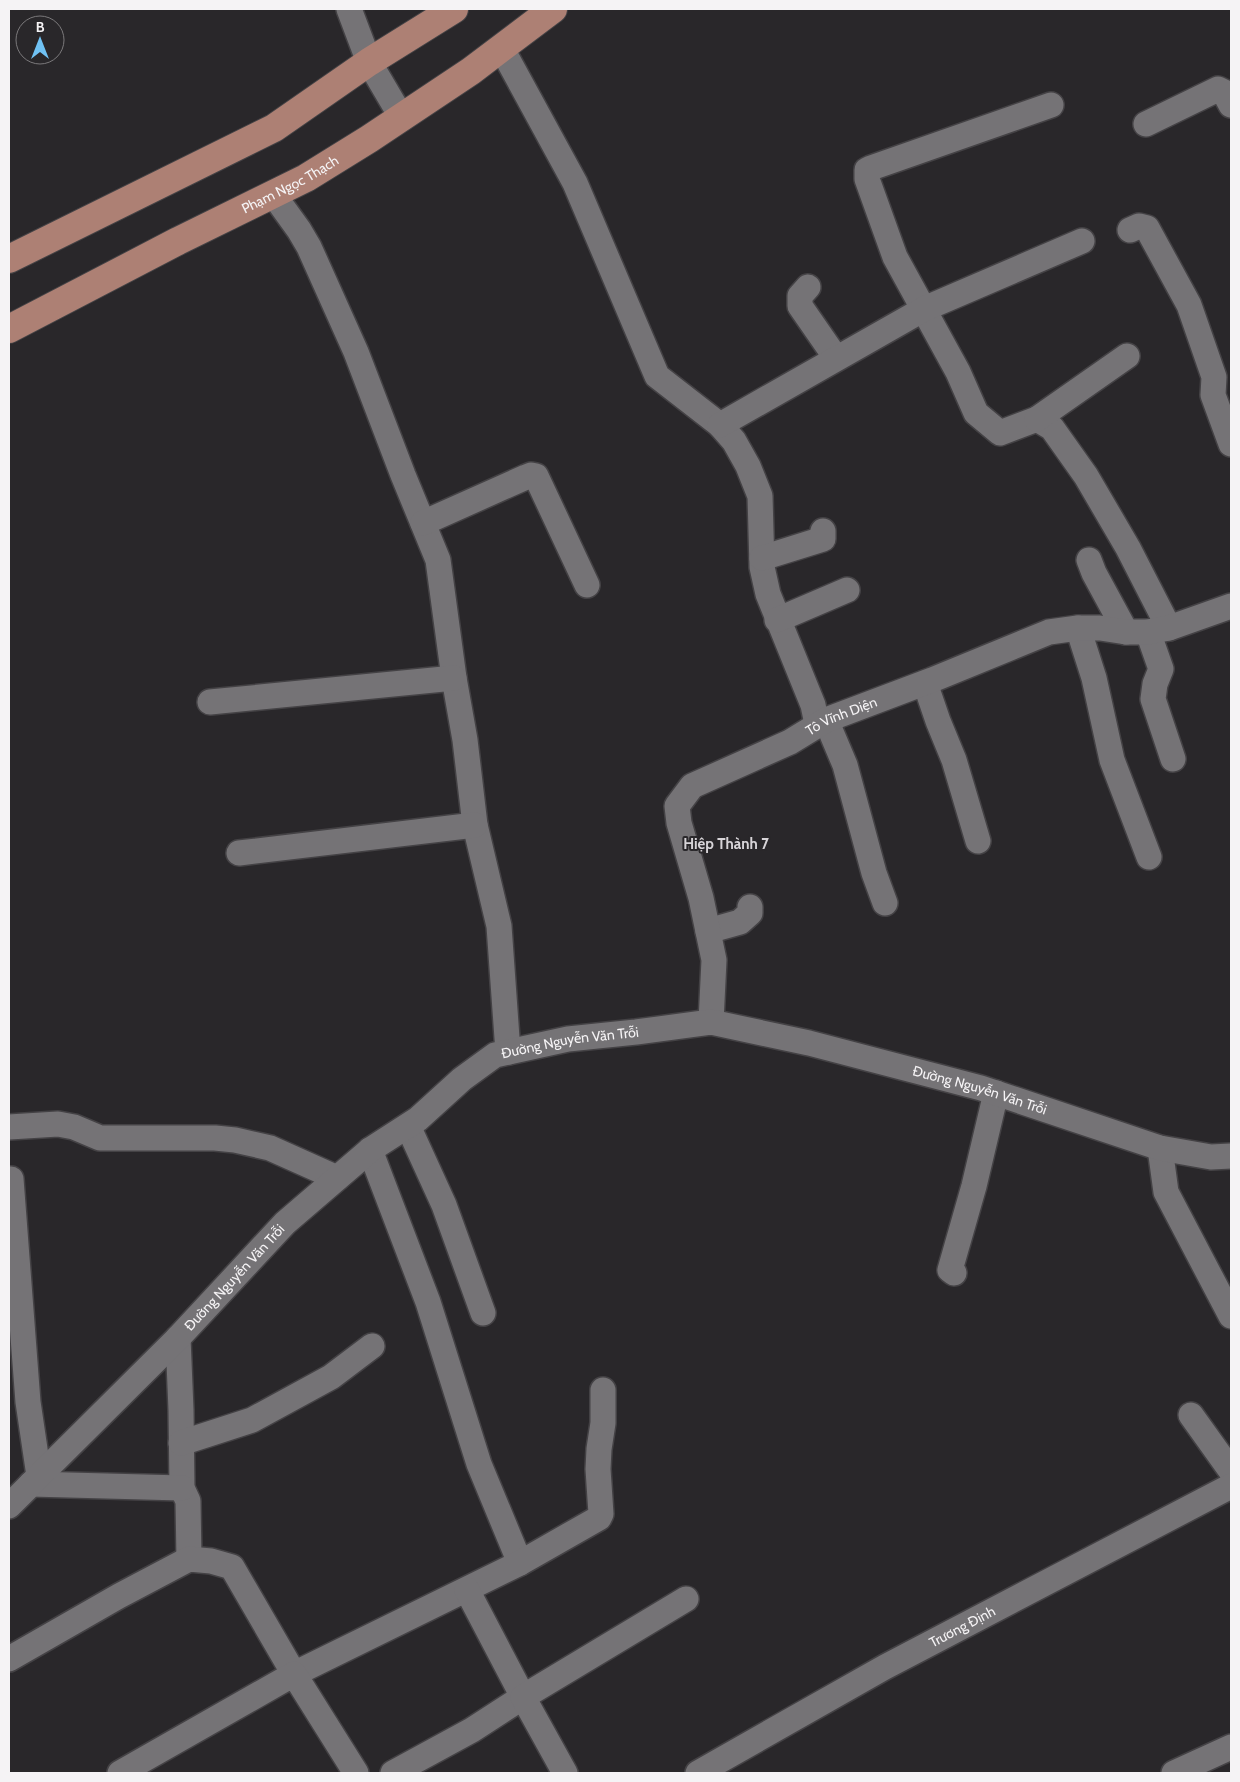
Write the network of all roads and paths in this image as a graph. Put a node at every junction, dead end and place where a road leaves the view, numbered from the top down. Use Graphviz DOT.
graph roads {
  1 [pos="349,9"];
  2 [pos="454,9"];
  3 [pos="553,9"];
  4 [pos="502,49"];
  5 [pos="369,62"];
  6 [pos="1231,105"];
  7 [pos="1051,106"];
  8 [pos="402,118"];
  9 [pos="1146,124"];
  10 [pos="273,194"];
  11 [pos="1130,230"];
  12 [pos="1082,241"];
  13 [pos="9,259"];
  14 [pos="808,287"];
  15 [pos="924,309"];
  16 [pos="9,329"];
  17 [pos="1127,356"];
  18 [pos="836,358"];
  19 [pos="1037,419"];
  20 [pos="720,425"];
  21 [pos="1231,444"];
  22 [pos="423,523"];
  23 [pos="823,531"];
  24 [pos="762,558"];
  25 [pos="1089,560"];
  26 [pos="587,585"];
  27 [pos="847,590"];
  28 [pos="1231,606"];
  29 [pos="777,620"];
  30 [pos="1078,628"];
  31 [pos="1148,631"];
  32 [pos="454,678"];
  33 [pos="925,683"];
  34 [pos="210,702"];
  35 [pos="822,722"];
  36 [pos="1173,759"];
  37 [pos="475,825"];
  38 [pos="978,841"];
  39 [pos="239,853"];
  40 [pos="1149,857"];
  41 [pos="885,903"];
  42 [pos="750,907"];
  43 [pos="708,931"];
  44 [pos="711,1022"];
  45 [pos="508,1052"];
  46 [pos="996,1093"];
  47 [pos="408,1126"];
  48 [pos="9,1127"];
  49 [pos="1160,1148"];
  50 [pos="370,1150"];
  51 [pos="1231,1156"];
  52 [pos="337,1178"];
  53 [pos="11,1179"];
  54 [pos="954,1273"];
  55 [pos="482,1313"];
  56 [pos="1231,1316"];
  57 [pos="178,1338"];
  58 [pos="372,1346"];
  59 [pos="603,1390"];
  60 [pos="1190,1415"];
  61 [pos="181,1443"];
  62 [pos="1231,1471"];
  63 [pos="35,1480"];
  64 [pos="1231,1486"];
  65 [pos="182,1488"];
  66 [pos="9,1506"];
  67 [pos="189,1559"];
  68 [pos="520,1563"];
  69 [pos="466,1590"];
  70 [pos="686,1598"];
  71 [pos="9,1659"];
  72 [pos="294,1674"];
  73 [pos="523,1697"];
  74 [pos="1231,1748"];
  75 [pos="120,1773"];
  76 [pos="356,1773"];
  77 [pos="393,1773"];
  78 [pos="565,1773"];
  79 [pos="698,1773"];
  80 [pos="1174,1773"];
  1 -- 5 [label="street"];
  2 -- 5 [label="main road"];
  3 -- 4 [label="main road, Phạm Ngọc Thạch"];
  4 -- 8 [label="main road, Phạm Ngọc Thạch"];
  4 -- 20 [label="street"];
  5 -- 8 [label="street"];
  5 -- 13 [label="main road"];
  6 -- 9 [label="street"];
  7 -- 15 [label="street"];
  8 -- 10 [label="main road, Phạm Ngọc Thạch"];
  10 -- 16 [label="main road, Phạm Ngọc Thạch"];
  10 -- 22 [label="street"];
  11 -- 21 [label="street"];
  12 -- 15 [label="street"];
  14 -- 18 [label="street"];
  15 -- 18 [label="street"];
  15 -- 19 [label="street"];
  17 -- 19 [label="street"];
  18 -- 20 [label="street"];
  19 -- 31 [label="street"];
  20 -- 24 [label="street"];
  22 -- 26 [label="street"];
  22 -- 32 [label="street"];
  23 -- 24 [label="street"];
  24 -- 29 [label="street"];
  25 -- 31 [label="street"];
  27 -- 29 [label="street"];
  28 -- 31 [label="street, Tô Vĩnh Diện"];
  29 -- 35 [label="street"];
  30 -- 31 [label="street, Tô Vĩnh Diện"];
  30 -- 33 [label="street, Tô Vĩnh Diện"];
  30 -- 40 [label="street"];
  31 -- 36 [label="street"];
  32 -- 34 [label="street"];
  32 -- 37 [label="street"];
  33 -- 35 [label="street, Tô Vĩnh Diện"];
  33 -- 38 [label="street"];
  35 -- 41 [label="street"];
  35 -- 43 [label="street, Tô Vĩnh Diện"];
  37 -- 39 [label="street"];
  37 -- 45 [label="street"];
  42 -- 43 [label="street"];
  43 -- 44 [label="street, Tô Vĩnh Diện"];
  44 -- 45 [label="street, Đường Nguyễn Văn Trỗi"];
  44 -- 46 [label="street, Đường Nguyễn Văn Trỗi"];
  45 -- 47 [label="street, Đường Nguyễn Văn Trỗi"];
  46 -- 49 [label="street, Đường Nguyễn Văn Trỗi"];
  46 -- 54 [label="street"];
  47 -- 50 [label="street, Đường Nguyễn Văn Trỗi"];
  47 -- 55 [label="street"];
  48 -- 52 [label="street"];
  49 -- 51 [label="street, Đường Nguyễn Văn Trỗi"];
  49 -- 56 [label="street"];
  50 -- 52 [label="street, Đường Nguyễn Văn Trỗi"];
  50 -- 68 [label="street"];
  52 -- 57 [label="street, Đường Nguyễn Văn Trỗi"];
  53 -- 63 [label="street"];
  57 -- 61 [label="street"];
  57 -- 63 [label="street, Đường Nguyễn Văn Trỗi"];
  58 -- 61 [label="street"];
  59 -- 68 [label="street"];
  60 -- 62 [label="street"];
  61 -- 65 [label="street"];
  63 -- 65 [label="street"];
  63 -- 66 [label="street, Đường Nguyễn Văn Trỗi"];
  64 -- 79 [label="street, Trương Định"];
  65 -- 67 [label="street"];
  67 -- 71 [label="street"];
  67 -- 72 [label="street"];
  68 -- 69 [label="street"];
  69 -- 72 [label="street"];
  69 -- 73 [label="street"];
  70 -- 73 [label="street"];
  72 -- 75 [label="street"];
  72 -- 76 [label="street"];
  73 -- 77 [label="street"];
  73 -- 78 [label="street"];
  74 -- 80 [label="street"];
}
